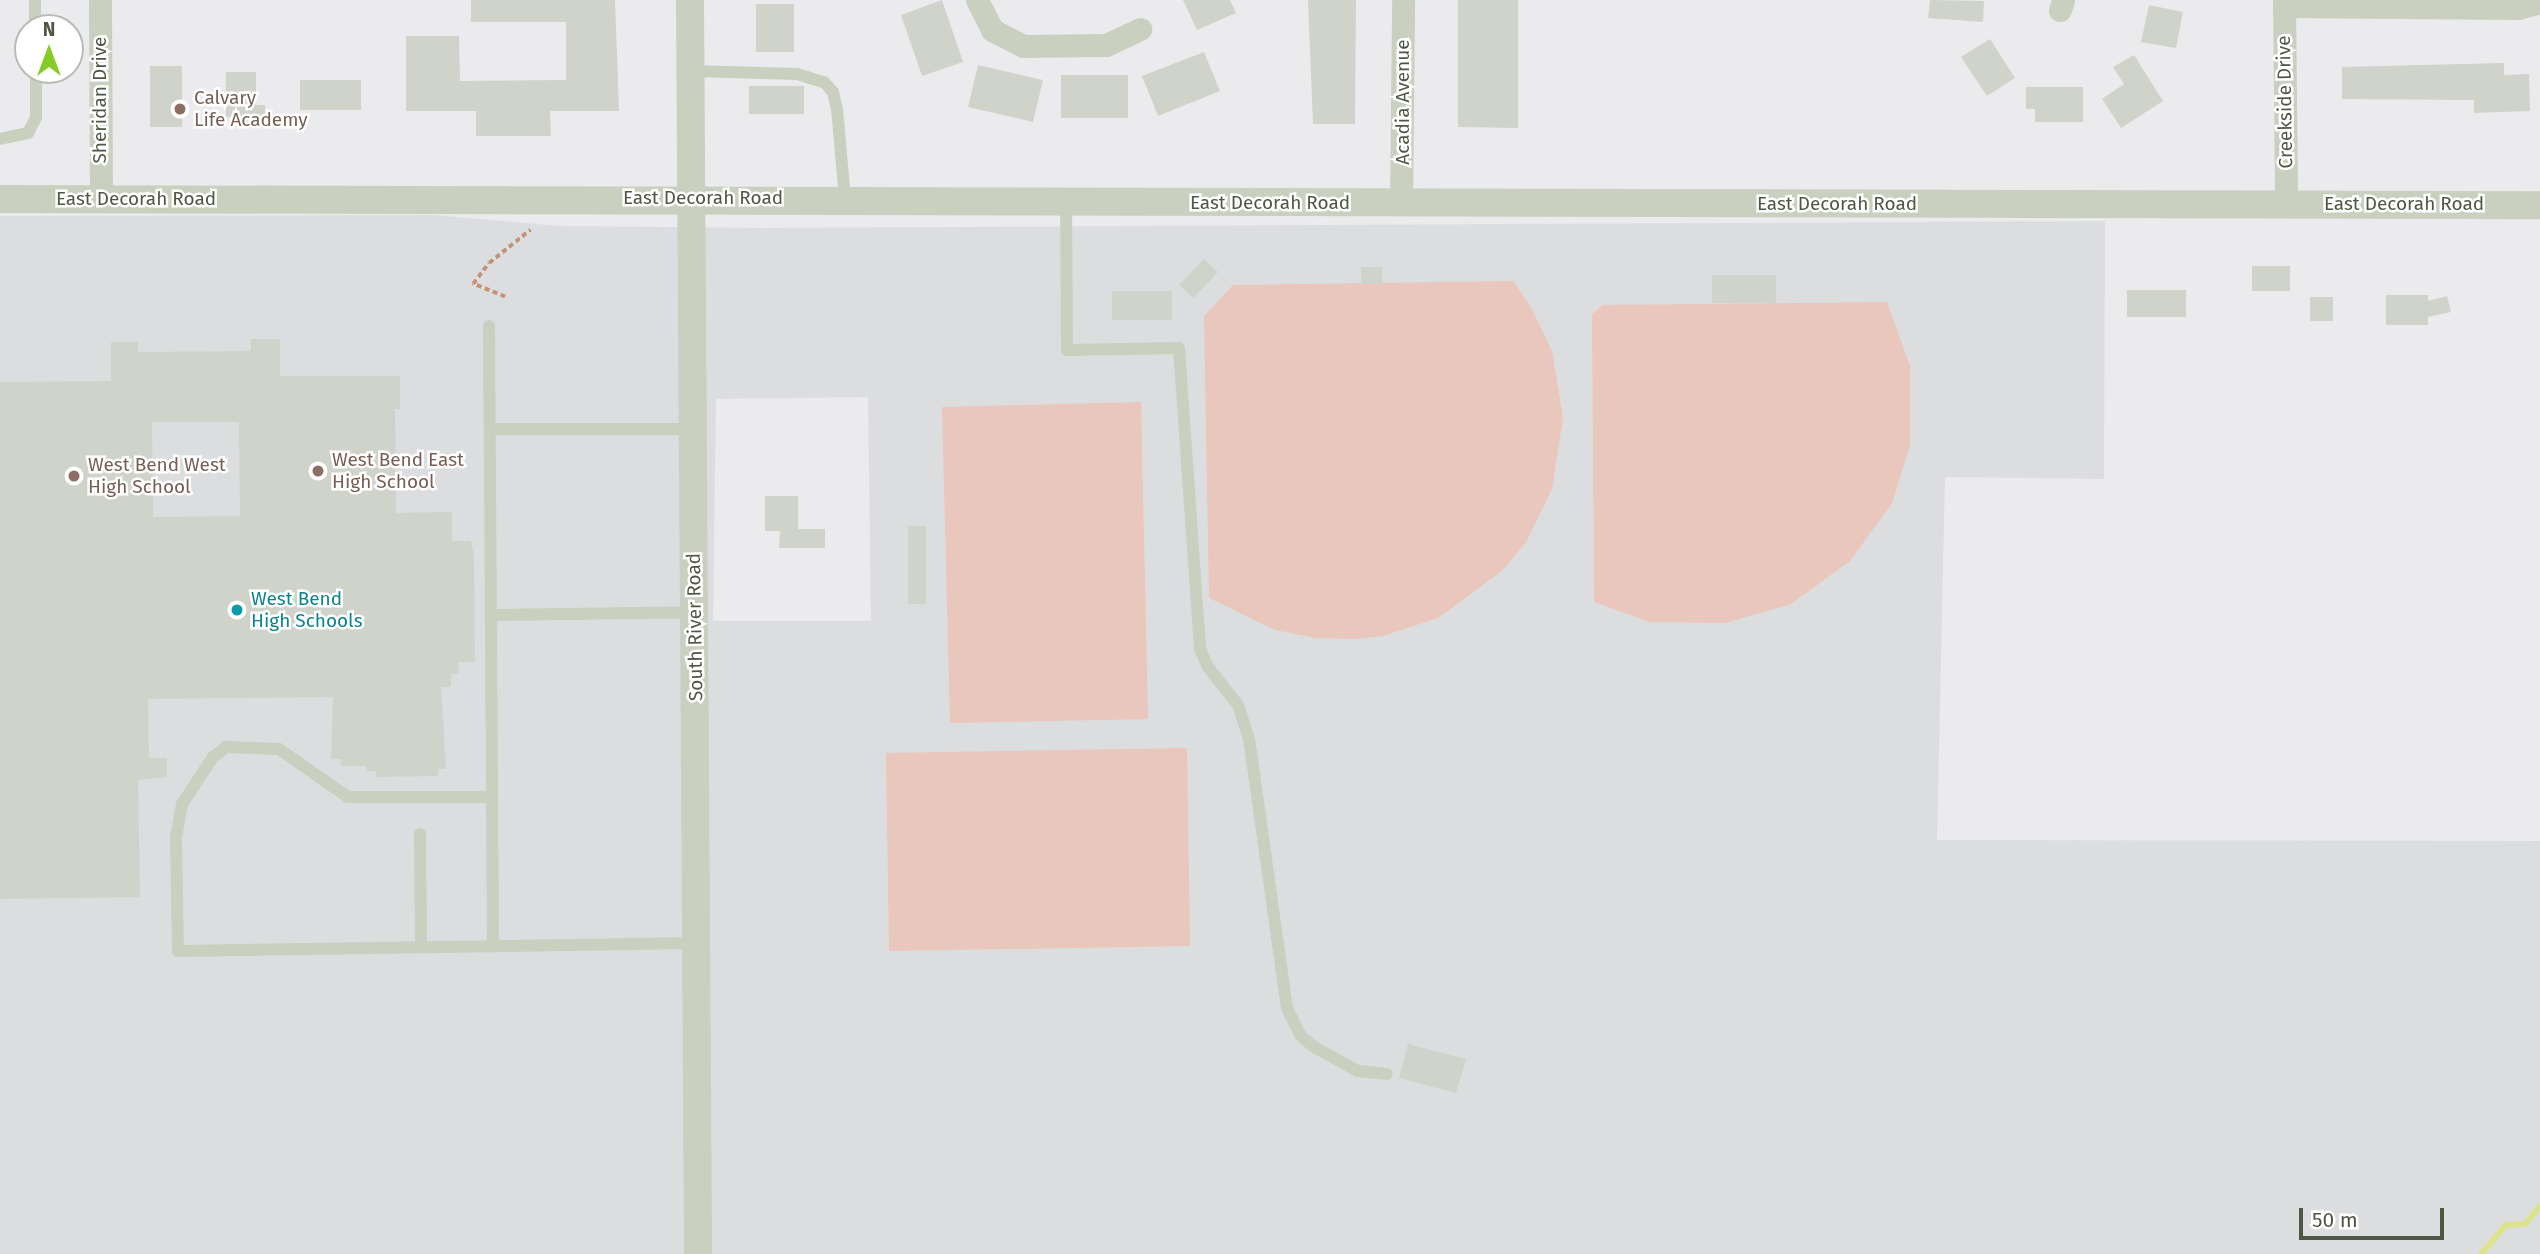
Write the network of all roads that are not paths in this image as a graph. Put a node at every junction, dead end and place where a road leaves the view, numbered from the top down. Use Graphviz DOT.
graph roads {
  1 [pos="100,0"];
  2 [pos="690,0"];
  3 [pos="977,0"];
  4 [pos="1403,0"];
  5 [pos="2540,2"];
  6 [pos="2284,3"];
  7 [pos="1141,29"];
  8 [pos="691,71"];
  9 [pos="36,84"];
  10 [pos="0,139"];
  11 [pos="692,198"];
  12 [pos="0,199"];
  13 [pos="101,199"];
  14 [pos="845,200"];
  15 [pos="1066,202"];
  16 [pos="1401,204"];
  17 [pos="2286,204"];
  18 [pos="2540,205"];
  19 [pos="489,326"];
  20 [pos="489,429"];
  21 [pos="692,429"];
  22 [pos="696,612"];
  23 [pos="491,615"];
  24 [pos="492,797"];
  25 [pos="419,834"];
  26 [pos="696,943"];
  27 [pos="493,944"];
  28 [pos="421,946"];
  29 [pos="1387,1074"];
  30 [pos="698,1254"];
  1 -- 13 [label="street, Sheridan Drive"];
  2 -- 8 [label="street, South River Road"];
  3 -- 7 [label="street"];
  4 -- 16 [label="street, Acadia Avenue"];
  5 -- 6 [label="street"];
  6 -- 17 [label="street, Creekside Drive"];
  8 -- 11 [label="street, South River Road"];
  8 -- 14 [label="lane"];
  9 -- 10 [label="lane"];
  11 -- 13 [label="street, East Decorah Road"];
  11 -- 14 [label="street, East Decorah Road"];
  11 -- 21 [label="street, South River Road"];
  12 -- 13 [label="street, East Decorah Road"];
  14 -- 15 [label="street, East Decorah Road"];
  15 -- 16 [label="street, East Decorah Road"];
  15 -- 29 [label="lane"];
  16 -- 17 [label="street, East Decorah Road"];
  17 -- 18 [label="street, East Decorah Road"];
  19 -- 20 [label="lane"];
  20 -- 21 [label="lane"];
  20 -- 23 [label="lane"];
  21 -- 22 [label="street, South River Road"];
  22 -- 23 [label="lane"];
  22 -- 26 [label="street, South River Road"];
  23 -- 24 [label="lane"];
  24 -- 27 [label="lane"];
  24 -- 28 [label="lane"];
  25 -- 28 [label="lane"];
  26 -- 27 [label="lane"];
  26 -- 30 [label="street, South River Road"];
  27 -- 28 [label="lane"];
}
